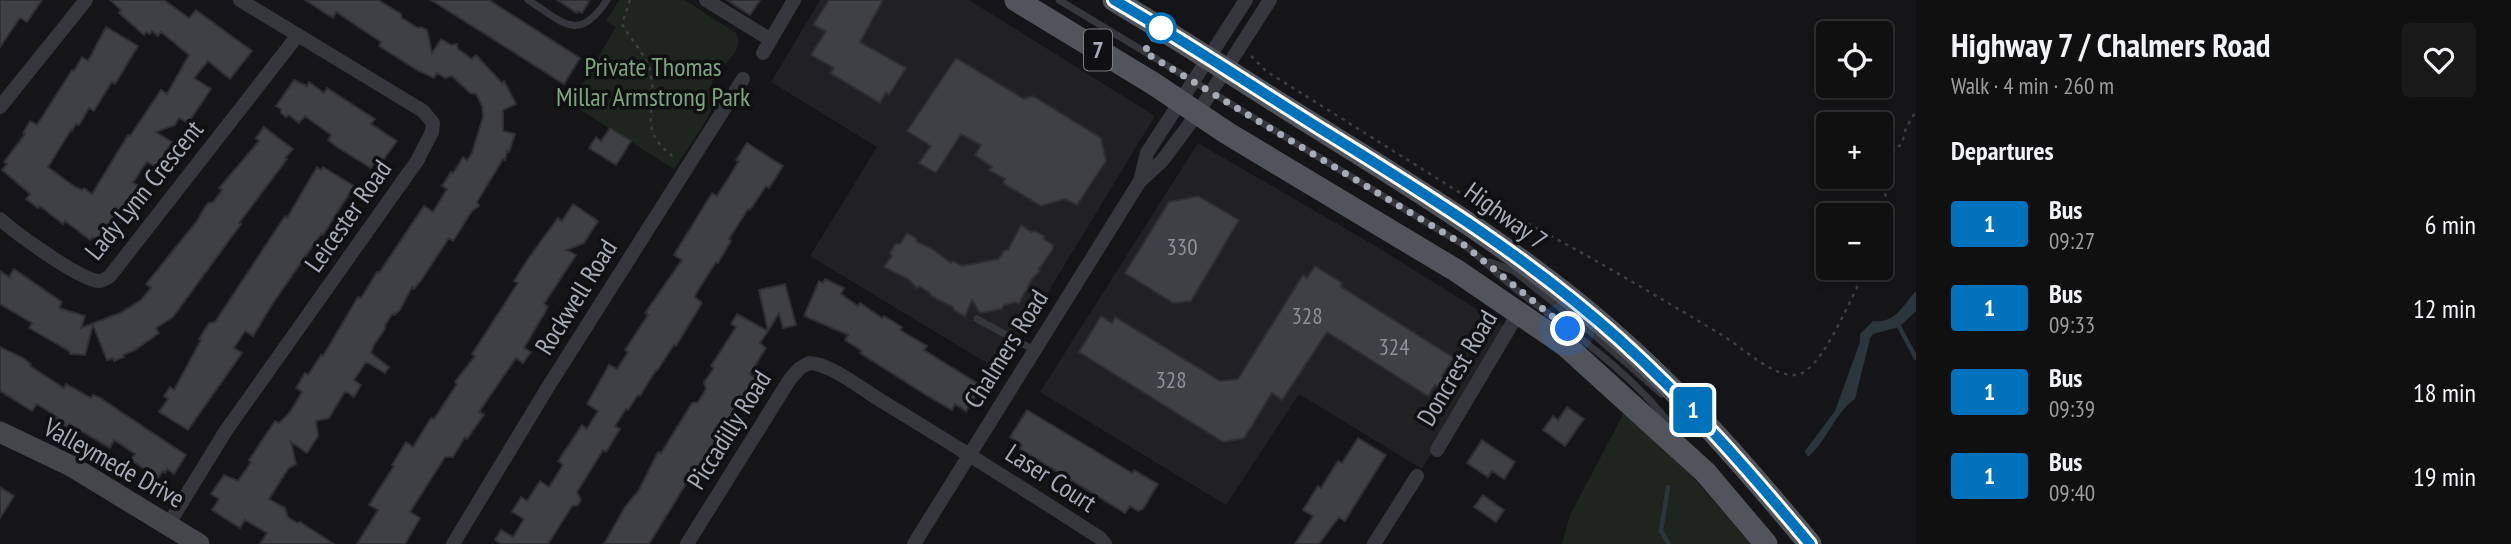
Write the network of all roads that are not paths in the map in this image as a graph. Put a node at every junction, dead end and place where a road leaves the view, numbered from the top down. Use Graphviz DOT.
graph roads {
  1 [pos="86,0"];
  2 [pos="240,0"];
  3 [pos="528,0"];
  4 [pos="607,0"];
  5 [pos="706,0"];
  6 [pos="794,0"];
  7 [pos="1016,0"];
  8 [pos="1059,0"];
  9 [pos="1114,0"];
  10 [pos="1246,0"];
  11 [pos="1270,0"];
  12 [pos="298,35"];
  13 [pos="1217,64"];
  14 [pos="743,79"];
  15 [pos="1192,81"];
  16 [pos="1210,92"];
  17 [pos="0,107"];
  18 [pos="1188,108"];
  19 [pos="1140,181"];
  20 [pos="0,219"];
  21 [pos="1486,261"];
  22 [pos="1519,312"];
  23 [pos="977,319"];
  24 [pos="1034,350"];
  25 [pos="0,432"];
  26 [pos="1716,435"];
  27 [pos="1437,450"];
  28 [pos="969,454"];
  29 [pos="1705,472"];
  30 [pos="1417,476"];
  31 [pos="168,525"];
  32 [pos="199,544"];
  33 [pos="453,544"];
  34 [pos="687,544"];
  35 [pos="914,544"];
  36 [pos="1105,544"];
  37 [pos="1374,544"];
  38 [pos="1766,544"];
  39 [pos="1810,544"];
  1 -- 17 [label="street"];
  2 -- 12 [label="street, Leicester Road"];
  3 -- 4 [label="lane"];
  5 -- 6 [label="street"];
  7 -- 18 [label="main road, 7"];
  8 -- 15 [label="lane"];
  9 -- 13 [label="main road, Highway 7 / 7"];
  10 -- 13 [label="street"];
  11 -- 13 [label="street"];
  12 -- 20 [label="street, Lady Lynn Crescent"];
  12 -- 31 [label="street, Leicester Road"];
  13 -- 15 [label="street, Chalmers Road"];
  13 -- 16 [label="street"];
  13 -- 26 [label="main road, Highway 7 / 7"];
  14 -- 33 [label="street, Rockwell Road"];
  15 -- 16 [label="lane"];
  15 -- 18 [label="street, Chalmers Road"];
  16 -- 18 [label="street"];
  16 -- 21 [label="lane"];
  18 -- 19 [label="street, Chalmers Road"];
  18 -- 19 [label="street, Chalmers Road"];
  18 -- 22 [label="main road, 7"];
  19 -- 24 [label="street, Chalmers Road"];
  21 -- 26 [label="lane"];
  21 -- 29 [label="lane"];
  22 -- 27 [label="street, Doncrest Road"];
  22 -- 29 [label="main road, 7"];
  23 -- 24 [label="lane"];
  24 -- 28 [label="street, Chalmers Road"];
  25 -- 31 [label="street, Valleymede Drive"];
  26 -- 39 [label="main road, Highway 7 / 7"];
  28 -- 34 [label="street, Piccadilly Road"];
  28 -- 35 [label="street, Chalmers Road"];
  28 -- 36 [label="street, Laser Court"];
  29 -- 38 [label="main road, 7"];
  30 -- 37 [label="street"];
  31 -- 32 [label="street, Valleymede Drive"];
}
